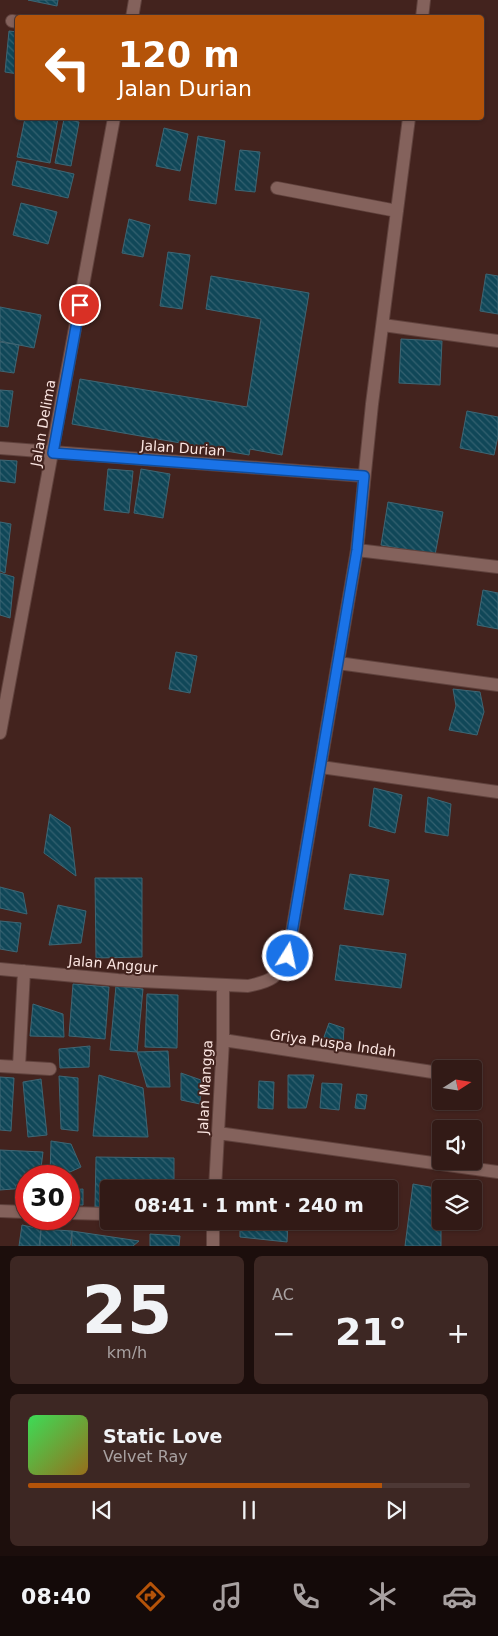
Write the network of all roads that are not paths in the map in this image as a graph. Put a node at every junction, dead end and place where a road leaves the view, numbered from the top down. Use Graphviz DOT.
graph roads {
  1 [pos="135,0"];
  2 [pos="424,0"];
  3 [pos="132,15"];
  4 [pos="422,15"];
  5 [pos="114,120"];
  6 [pos="409,120"];
  7 [pos="276,188"];
  8 [pos="397,211"];
  9 [pos="383,325"];
  10 [pos="498,341"];
  11 [pos="0,448"];
  12 [pos="53,453"];
  13 [pos="364,476"];
  14 [pos="357,550"];
  15 [pos="498,567"];
  16 [pos="338,663"];
  17 [pos="498,684"];
  18 [pos="0,733"];
  19 [pos="321,767"];
  20 [pos="498,792"];
  21 [pos="0,969"];
  22 [pos="24,972"];
  23 [pos="223,987"];
  24 [pos="223,1040"];
  25 [pos="0,1066"];
  26 [pos="19,1067"];
  27 [pos="50,1069"];
  28 [pos="432,1072"];
  29 [pos="218,1133"];
  30 [pos="498,1172"];
  31 [pos="215,1180"];
  32 [pos="0,1211"];
  33 [pos="15,1212"];
  34 [pos="80,1213"];
  35 [pos="100,1214"];
  36 [pos="213,1230"];
  37 [pos="213,1246"];
  1 -- 3 [label="street"];
  2 -- 4 [label="street"];
  5 -- 12 [label="street, Jalan Delima"];
  6 -- 8 [label="street, Jalan Anggur"];
  7 -- 8 [label="street"];
  8 -- 9 [label="street, Jalan Anggur"];
  9 -- 10 [label="street"];
  9 -- 13 [label="street, Jalan Anggur"];
  11 -- 12 [label="street, Jalan Durian"];
  12 -- 13 [label="street, Jalan Durian"];
  12 -- 18 [label="street, Jalan Delima"];
  13 -- 14 [label="street, Jalan Anggur"];
  14 -- 15 [label="street"];
  14 -- 16 [label="street, Jalan Anggur"];
  16 -- 17 [label="street"];
  16 -- 19 [label="street, Jalan Anggur"];
  19 -- 20 [label="street"];
  19 -- 23 [label="street, Jalan Anggur"];
  21 -- 22 [label="street, Jalan Anggur"];
  22 -- 23 [label="street, Jalan Anggur"];
  22 -- 26 [label="street"];
  23 -- 24 [label="street, Jalan Mangga"];
  24 -- 28 [label="street, Griya Puspa Indah"];
  24 -- 29 [label="street, Jalan Mangga"];
  25 -- 26 [label="street"];
  26 -- 27 [label="street"];
  29 -- 30 [label="street"];
  29 -- 31 [label="street, Jalan Mangga"];
  32 -- 33 [label="street"];
  34 -- 35 [label="street"];
  36 -- 37 [label="street"];
}
